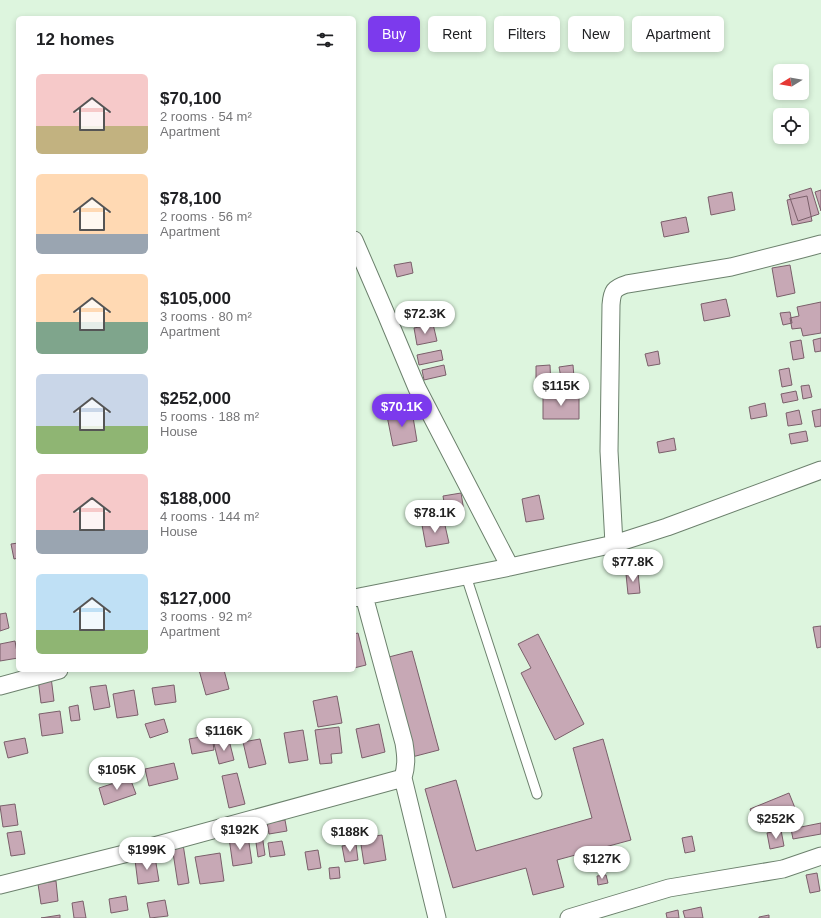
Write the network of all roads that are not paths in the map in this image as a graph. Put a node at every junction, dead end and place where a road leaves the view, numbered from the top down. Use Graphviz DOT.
graph roads {
  1 [pos="821,244"];
  2 [pos="356,245"];
  3 [pos="821,470"];
  4 [pos="614,544"];
  5 [pos="510,567"];
  6 [pos="466,576"];
  7 [pos="359,597"];
  8 [pos="52,672"];
  9 [pos="0,686"];
  10 [pos="403,778"];
  11 [pos="536,794"];
  12 [pos="821,856"];
  13 [pos="0,885"];
  14 [pos="437,918"];
  15 [pos="569,918"];
  1 -- 4 [label="street"];
  2 -- 5 [label="street"];
  3 -- 4 [label="street"];
  4 -- 5 [label="street"];
  5 -- 6 [label="street"];
  6 -- 7 [label="street"];
  6 -- 11 [label="lane"];
  7 -- 10 [label="street"];
  8 -- 9 [label="street"];
  10 -- 13 [label="street"];
  10 -- 14 [label="street"];
  12 -- 15 [label="street"];
}
